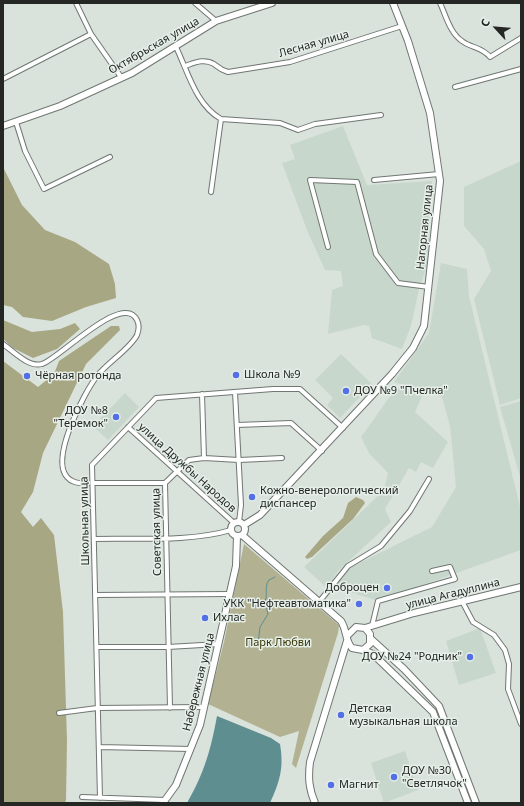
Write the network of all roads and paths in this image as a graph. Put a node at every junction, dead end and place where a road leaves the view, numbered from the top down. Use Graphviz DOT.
graph roads {
  1 [pos="76,3"];
  2 [pos="195,3"];
  3 [pos="272,3"];
  4 [pos="393,3"];
  5 [pos="440,3"];
  6 [pos="216,21"];
  7 [pos="402,26"];
  8 [pos="91,34"];
  9 [pos="521,38"];
  10 [pos="176,47"];
  11 [pos="185,66"];
  12 [pos="521,69"];
  13 [pos="121,77"];
  14 [pos="3,79"];
  15 [pos="455,87"];
  16 [pos="381,115"];
  17 [pos="221,120"];
  18 [pos="16,122"];
  19 [pos="3,126"];
  20 [pos="110,157"];
  21 [pos="439,174"];
  22 [pos="374,180"];
  23 [pos="211,192"];
  24 [pos="328,247"];
  25 [pos="429,287"];
  26 [pos="3,344"];
  27 [pos="235,392"];
  28 [pos="202,394"];
  29 [pos="237,425"];
  30 [pos="128,427"];
  31 [pos="343,428"];
  32 [pos="322,451"];
  33 [pos="204,458"];
  34 [pos="282,458"];
  35 [pos="239,460"];
  36 [pos="176,472"];
  37 [pos="429,479"];
  38 [pos="94,483"];
  39 [pos="165,483"];
  40 [pos="86,484"];
  41 [pos="239,523"];
  42 [pos="231,530"];
  43 [pos="240,535"];
  44 [pos="166,537"];
  45 [pos="94,539"];
  46 [pos="432,571"];
  47 [pos="521,587"];
  48 [pos="167,594"];
  49 [pos="230,594"];
  50 [pos="95,595"];
  51 [pos="319,602"];
  52 [pos="463,602"];
  53 [pos="389,620"];
  54 [pos="341,621"];
  55 [pos="372,626"];
  56 [pos="356,627"];
  57 [pos="365,628"];
  58 [pos="371,636"];
  59 [pos="347,638"];
  60 [pos="219,644"];
  61 [pos="168,647"];
  62 [pos="97,648"];
  63 [pos="361,650"];
  64 [pos="341,658"];
  65 [pos="204,707"];
  66 [pos="97,708"];
  67 [pos="170,708"];
  68 [pos="59,713"];
  69 [pos="521,724"];
  70 [pos="99,747"];
  71 [pos="191,749"];
  72 [pos="82,797"];
  73 [pos="100,798"];
  74 [pos="164,802"];
  75 [pos="315,803"];
  76 [pos="468,803"];
  77 [pos="476,803"];
  1 -- 8 [label="street"];
  2 -- 6 [label="street"];
  3 -- 6 [label="main road, Октябрьская улица"];
  4 -- 7 [label="main road, Нагорная улица"];
  5 -- 9 [label="street"];
  6 -- 10 [label="main road, Октябрьская улица"];
  7 -- 11 [label="street, Лесная улица"];
  7 -- 21 [label="main road, Нагорная улица"];
  8 -- 13 [label="street"];
  8 -- 14 [label="street"];
  10 -- 11 [label="street"];
  10 -- 13 [label="main road, Октябрьская улица"];
  11 -- 17 [label="street"];
  12 -- 15 [label="street"];
  13 -- 18 [label="main road, Октябрьская улица"];
  16 -- 17 [label="street"];
  17 -- 23 [label="street"];
  18 -- 19 [label="main road, Октябрьская улица"];
  18 -- 20 [label="street"];
  21 -- 22 [label="street"];
  21 -- 25 [label="main road, Нагорная улица"];
  24 -- 25 [label="street"];
  25 -- 31 [label="main road, Нагорная улица"];
  26 -- 40 [label="street"];
  27 -- 28 [label="street, Школьная улица"];
  27 -- 29 [label="street"];
  27 -- 31 [label="street, Школьная улица"];
  28 -- 30 [label="street, Школьная улица"];
  28 -- 33 [label="street"];
  29 -- 32 [label="street"];
  29 -- 35 [label="street"];
  30 -- 36 [label="street, улица Дружбы Народов"];
  30 -- 38 [label="street, Школьная улица"];
  31 -- 32 [label="main road"];
  32 -- 41 [label="main road"];
  33 -- 35 [label="street, Советская улица"];
  33 -- 36 [label="street, Советская улица"];
  34 -- 35 [label="street, Советская улица"];
  35 -- 41 [label="street"];
  36 -- 39 [label="street, Советская улица"];
  36 -- 41 [label="street, улица Дружбы Народов"];
  37 -- 51 [label="street"];
  38 -- 39 [label="street"];
  38 -- 45 [label="street, Школьная улица"];
  39 -- 44 [label="street, Советская улица"];
  41 -- 42 [label="main road"];
  41 -- 43 [label="main road, Набережная улица"];
  42 -- 43 [label="main road"];
  42 -- 44 [label="street"];
  43 -- 49 [label="main road, Набережная улица"];
  43 -- 51 [label="main road"];
  44 -- 45 [label="street"];
  44 -- 48 [label="street, Советская улица"];
  45 -- 50 [label="street, Школьная улица"];
  46 -- 55 [label="street"];
  47 -- 52 [label="main road, улица Агадуллина"];
  48 -- 49 [label="street"];
  48 -- 50 [label="street"];
  48 -- 61 [label="street, Советская улица"];
  49 -- 60 [label="main road, Набережная улица"];
  50 -- 62 [label="street, Школьная улица"];
  51 -- 54 [label="main road"];
  52 -- 53 [label="main road, улица Агадуллина"];
  52 -- 69 [label="street"];
  53 -- 55 [label="main road, улица Агадуллина"];
  53 -- 58 [label="main road"];
  54 -- 56 [label="main road"];
  54 -- 59 [label="main road"];
  55 -- 57 [label="main road, улица Агадуллина"];
  56 -- 57 [label="main road"];
  56 -- 59 [label="main road"];
  57 -- 58 [label="main road"];
  58 -- 63 [label="main road"];
  58 -- 77 [label="main road"];
  59 -- 63 [label="main road"];
  59 -- 64 [label="main road"];
  60 -- 61 [label="street"];
  60 -- 65 [label="main road, Набережная улица"];
  61 -- 62 [label="street"];
  61 -- 67 [label="street, Советская улица"];
  62 -- 66 [label="street, Школьная улица"];
  63 -- 64 [label="main road"];
  63 -- 76 [label="main road"];
  64 -- 75 [label="main road"];
  65 -- 67 [label="street"];
  65 -- 71 [label="main road, Набережная улица"];
  66 -- 67 [label="street"];
  66 -- 68 [label="street"];
  66 -- 70 [label="street, Школьная улица"];
  70 -- 71 [label="street"];
  70 -- 73 [label="street, Школьная улица"];
  71 -- 74 [label="main road, Набережная улица"];
  72 -- 73 [label="street"];
  73 -- 74 [label="street"];
}
